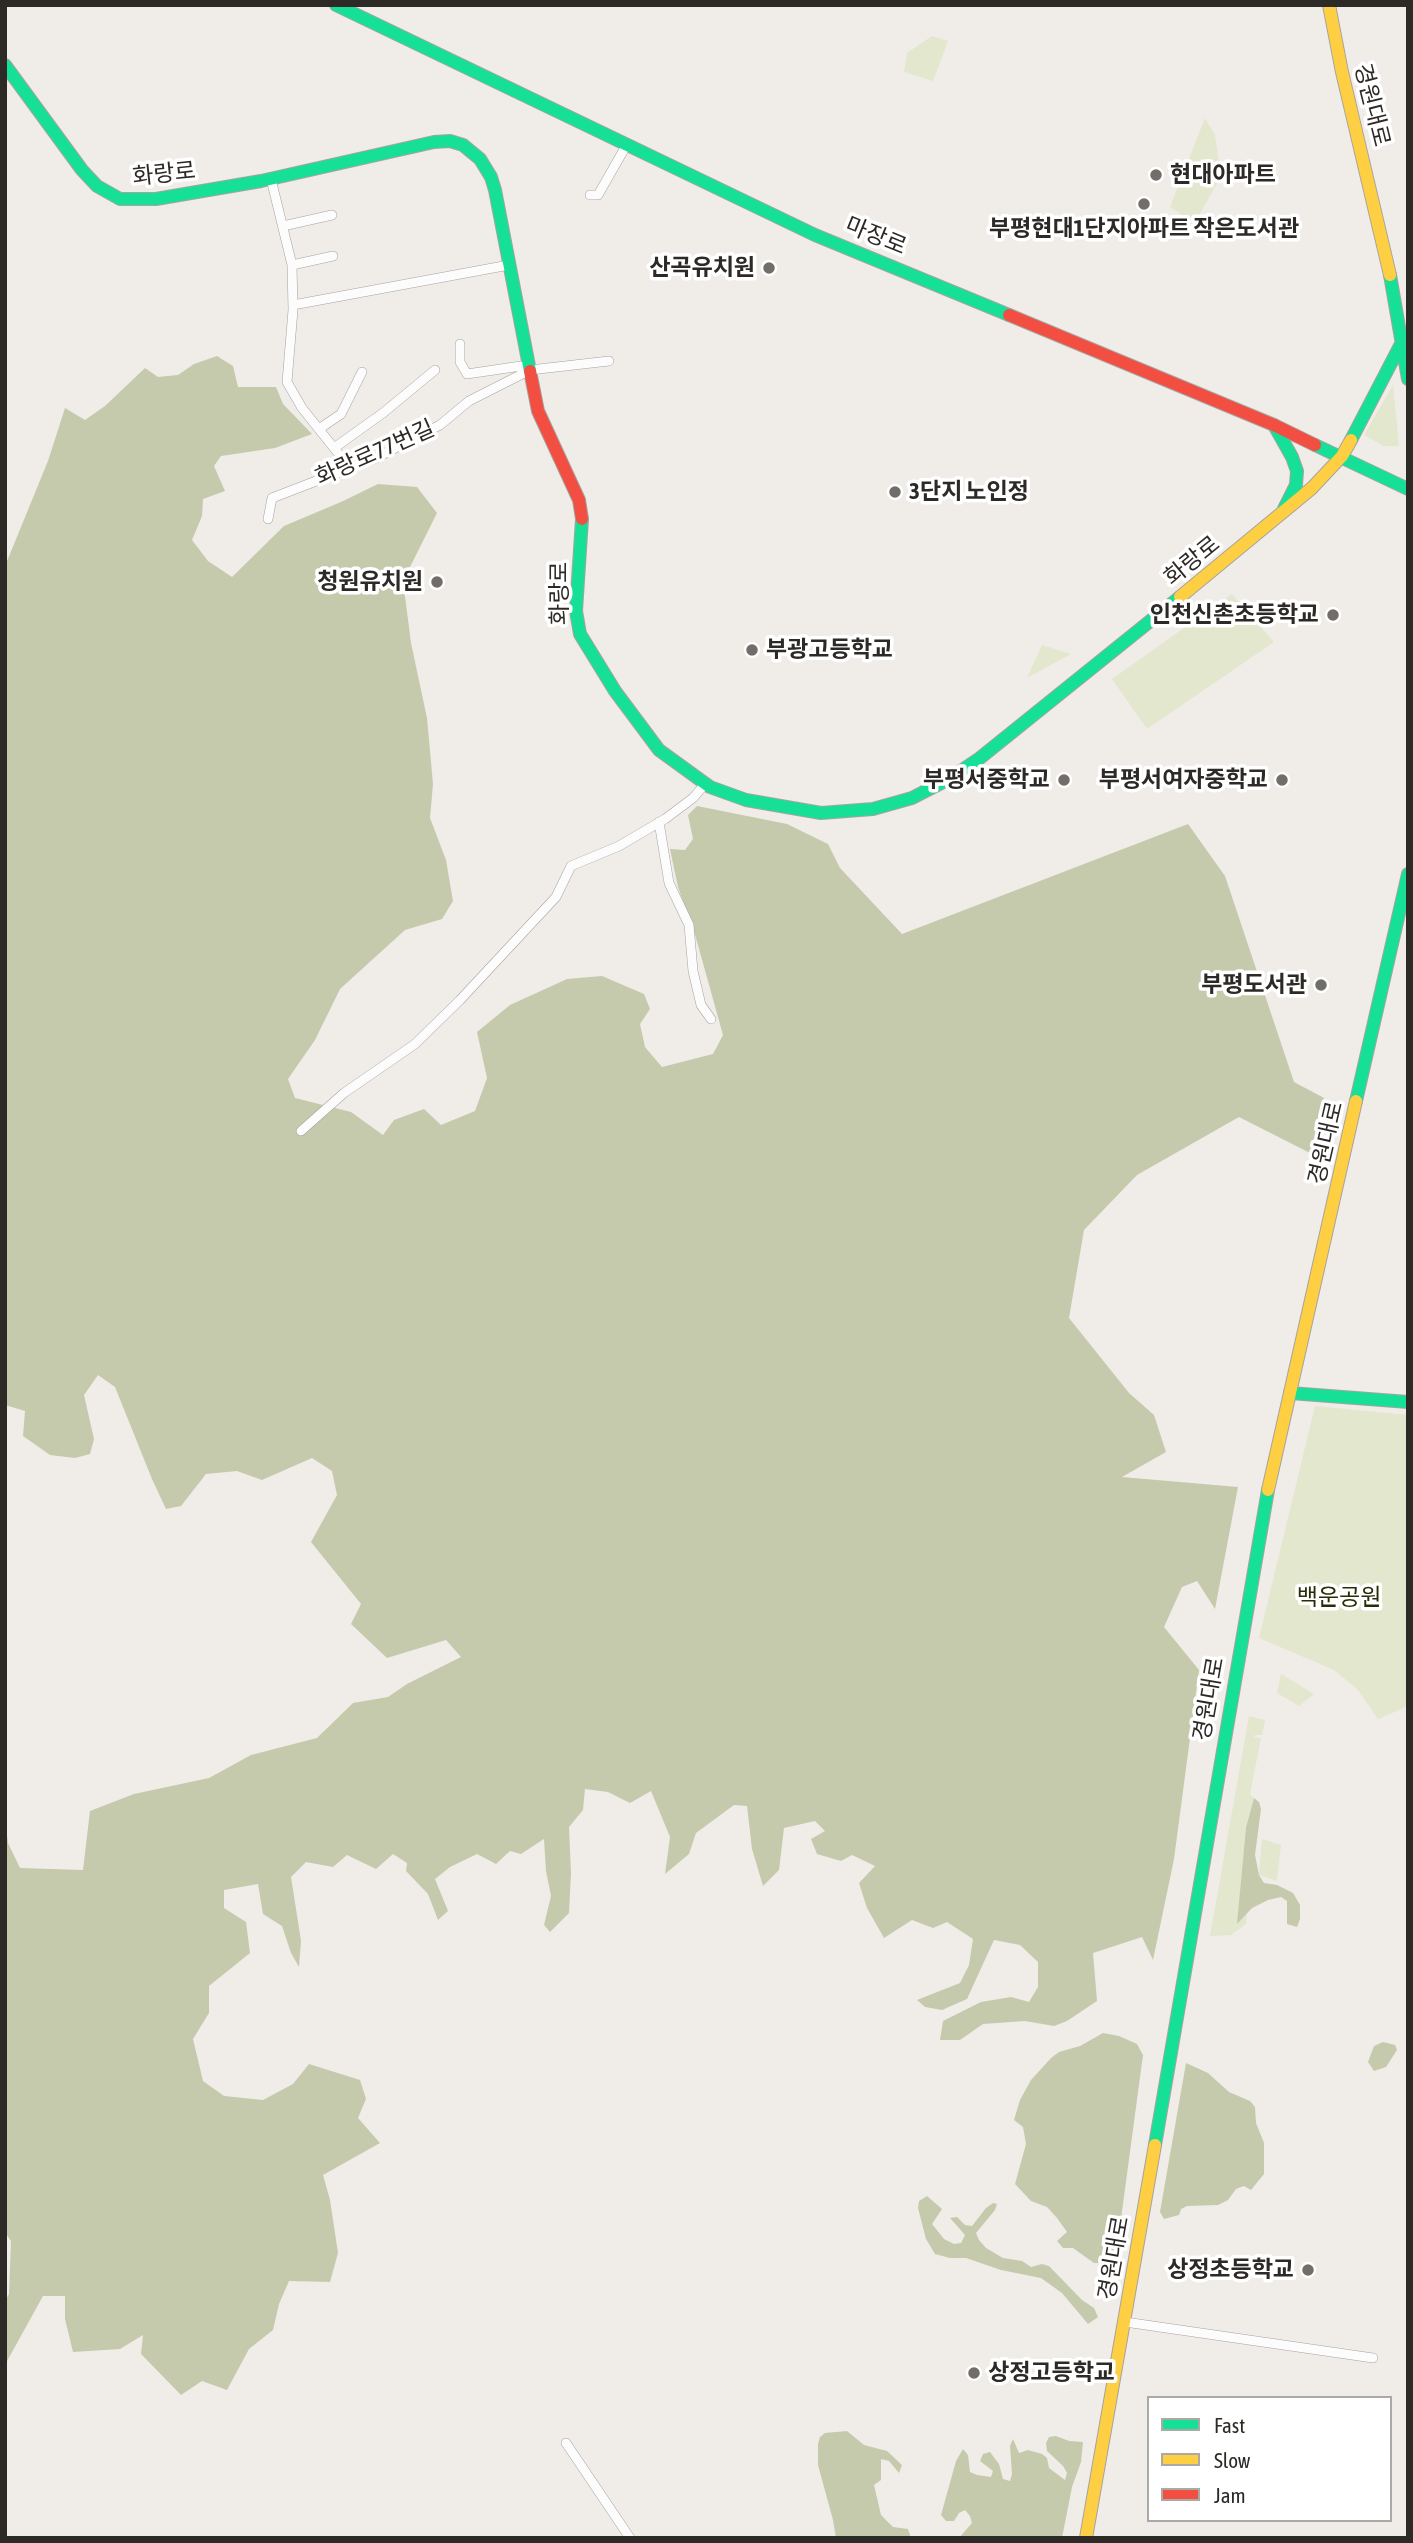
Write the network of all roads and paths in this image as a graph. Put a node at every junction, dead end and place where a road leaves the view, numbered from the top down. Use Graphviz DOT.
graph roads {
  1 [pos="336,5"];
  2 [pos="1329,5"];
  3 [pos="5,65"];
  4 [pos="626,146"];
  5 [pos="271,178"];
  6 [pos="590,195"];
  7 [pos="332,215"];
  8 [pos="283,226"];
  9 [pos="333,256"];
  10 [pos="292,265"];
  11 [pos="509,265"];
  12 [pos="293,305"];
  13 [pos="460,344"];
  14 [pos="1401,344"];
  15 [pos="609,360"];
  16 [pos="435,370"];
  17 [pos="530,370"];
  18 [pos="362,372"];
  19 [pos="1408,379"];
  20 [pos="1274,425"];
  21 [pos="319,429"];
  22 [pos="334,448"];
  23 [pos="1342,456"];
  24 [pos="350,468"];
  25 [pos="1408,489"];
  26 [pos="1281,515"];
  27 [pos="268,519"];
  28 [pos="705,784"];
  29 [pos="659,822"];
  30 [pos="1408,874"];
  31 [pos="711,1019"];
  32 [pos="301,1131"];
  33 [pos="1290,1392"];
  34 [pos="1408,1402"];
  35 [pos="1125,2322"];
  36 [pos="1373,2358"];
  37 [pos="566,2444"];
  38 [pos="630,2538"];
  39 [pos="1086,2538"];
  1 -- 4 [label="main road, 마장로"];
  2 -- 14 [label="main road, 경원대로"];
  3 -- 5 [label="main road, 화랑로"];
  4 -- 6 [label="street"];
  4 -- 20 [label="main road, 마장로"];
  5 -- 8 [label="street"];
  5 -- 11 [label="main road, 화랑로"];
  7 -- 8 [label="street"];
  8 -- 10 [label="street"];
  9 -- 10 [label="street"];
  10 -- 12 [label="street"];
  11 -- 12 [label="street"];
  11 -- 17 [label="main road, 화랑로"];
  12 -- 21 [label="street"];
  13 -- 17 [label="street"];
  14 -- 19 [label="main road, 경원대로"];
  14 -- 23 [label="main road, 화랑로"];
  15 -- 17 [label="street"];
  16 -- 22 [label="street"];
  17 -- 24 [label="street, 화랑로77번길"];
  17 -- 28 [label="main road, 화랑로"];
  18 -- 21 [label="street"];
  20 -- 23 [label="main road, 마장로"];
  20 -- 26 [label="main road"];
  21 -- 22 [label="street"];
  22 -- 24 [label="street"];
  23 -- 25 [label="main road, 마장로"];
  23 -- 26 [label="main road, 화랑로"];
  24 -- 27 [label="street, 화랑로77번길"];
  26 -- 28 [label="main road, 화랑로"];
  28 -- 29 [label="street"];
  29 -- 31 [label="street"];
  29 -- 32 [label="street"];
  30 -- 33 [label="main road, 경원대로"];
  33 -- 34 [label="main road"];
  33 -- 35 [label="main road, 경원대로"];
  35 -- 36 [label="street"];
  35 -- 39 [label="main road, 경원대로"];
  37 -- 38 [label="street"];
}
